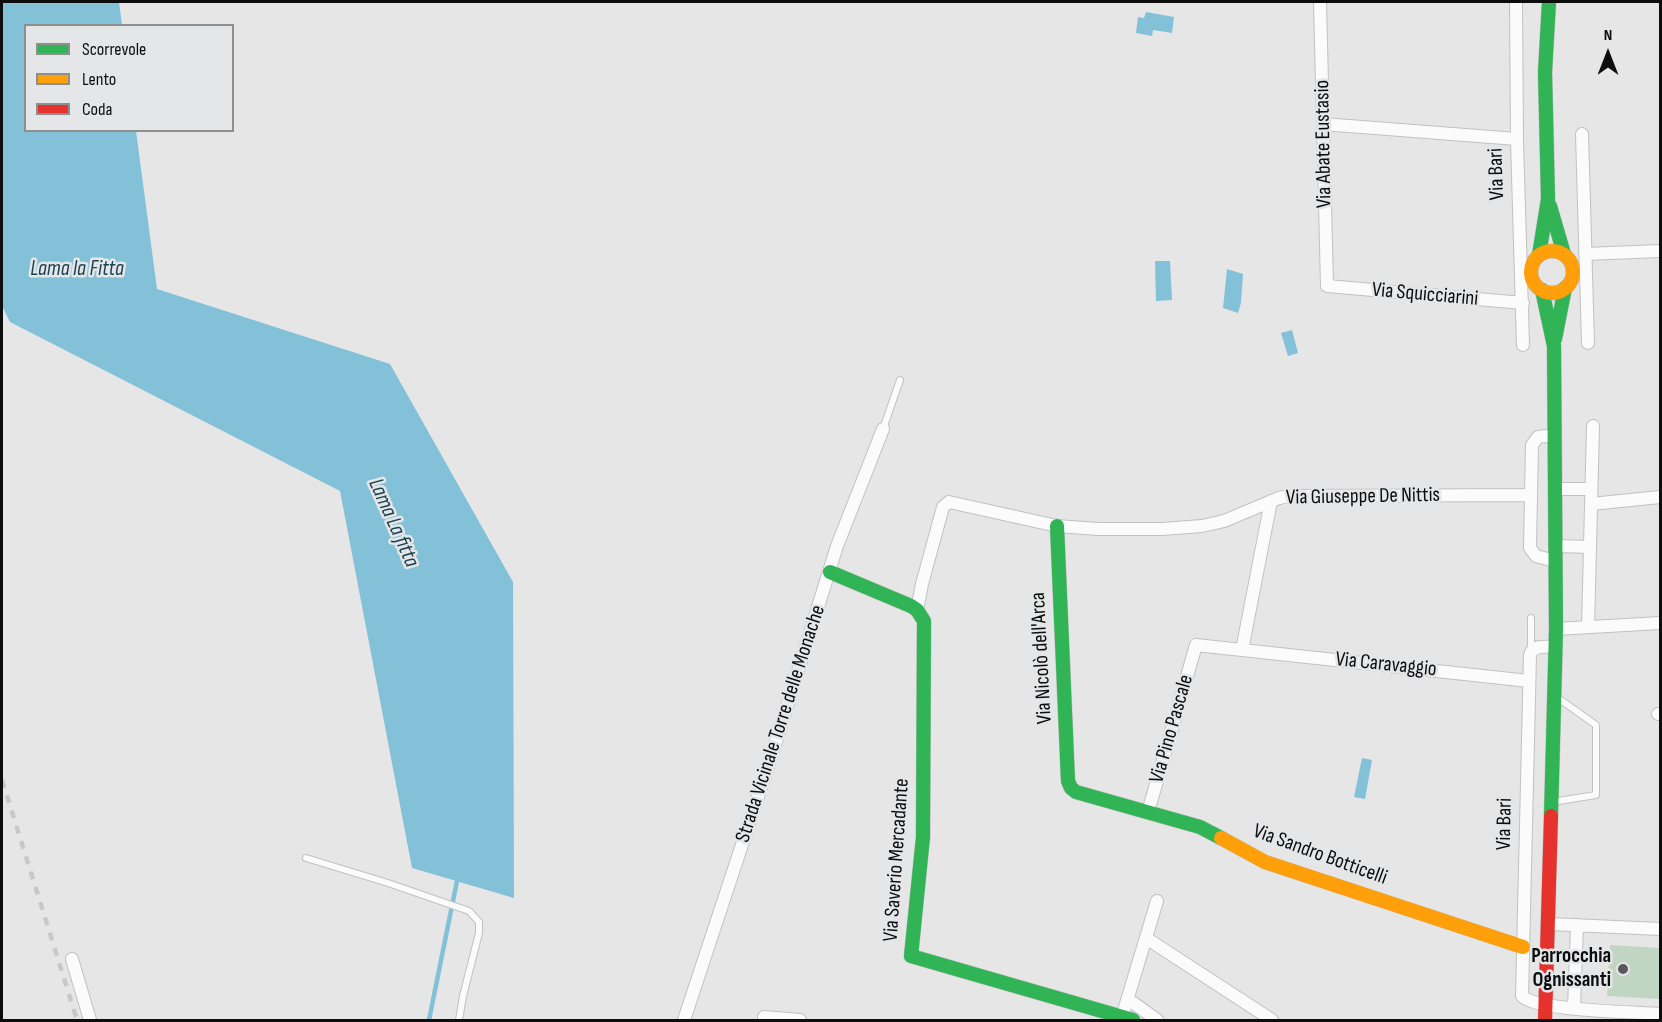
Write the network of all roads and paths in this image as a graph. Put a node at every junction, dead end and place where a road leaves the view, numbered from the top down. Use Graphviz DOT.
graph roads {
  1 [pos="1320,2"];
  2 [pos="1516,2"];
  3 [pos="1549,2"];
  4 [pos="1323,124"];
  5 [pos="1582,134"];
  6 [pos="1517,139"];
  7 [pos="1548,199"];
  8 [pos="1660,251"];
  9 [pos="1564,254"];
  10 [pos="1585,254"];
  11 [pos="1539,255"];
  12 [pos="1579,271"];
  13 [pos="1526,274"];
  14 [pos="1327,286"];
  15 [pos="1565,288"];
  16 [pos="1542,290"];
  17 [pos="1523,303"];
  18 [pos="1588,343"];
  19 [pos="1523,345"];
  20 [pos="1554,346"];
  21 [pos="900,380"];
  22 [pos="1593,426"];
  23 [pos="883,429"];
  24 [pos="1556,435"];
  25 [pos="1556,489"];
  26 [pos="1591,489"];
  27 [pos="1531,495"];
  28 [pos="1660,497"];
  29 [pos="1271,501"];
  30 [pos="1591,504"];
  31 [pos="1057,526"];
  32 [pos="1590,547"];
  33 [pos="1556,554"];
  34 [pos="830,572"];
  35 [pos="917,610"];
  36 [pos="1531,618"];
  37 [pos="1660,623"];
  38 [pos="1588,627"];
  39 [pos="1556,629"];
  40 [pos="1196,645"];
  41 [pos="1556,647"];
  42 [pos="1242,650"];
  43 [pos="1531,651"];
  44 [pos="1529,681"];
  45 [pos="1554,696"];
  46 [pos="1071,788"];
  47 [pos="1552,802"];
  48 [pos="1148,812"];
  49 [pos="306,858"];
  50 [pos="1156,901"];
  51 [pos="1549,924"];
  52 [pos="1577,925"];
  53 [pos="1660,930"];
  54 [pos="1146,938"];
  55 [pos="1523,947"];
  56 [pos="72,959"];
  57 [pos="1128,999"];
  58 [pos="1574,1008"];
  59 [pos="1546,1013"];
  60 [pos="1660,1014"];
  61 [pos="764,1017"];
  62 [pos="1133,1017"];
  63 [pos="90,1020"];
  64 [pos="459,1020"];
  65 [pos="684,1020"];
  66 [pos="800,1020"];
  67 [pos="1157,1020"];
  68 [pos="1272,1020"];
  1 -- 4 [label="street, Via Abate Eustasio"];
  2 -- 6 [label="street, Via Bari"];
  3 -- 7 [label="street, Via Bari"];
  4 -- 6 [label="street"];
  4 -- 14 [label="street, Via Abate Eustasio"];
  5 -- 10 [label="street, Via Bari"];
  6 -- 13 [label="street, Via Bari"];
  7 -- 9 [label="street, Via Bari"];
  7 -- 11 [label="street, Via Bari"];
  8 -- 10 [label="street"];
  9 -- 11 [label="street"];
  9 -- 12 [label="street, Via Bari"];
  10 -- 12 [label="street, Via Bari"];
  11 -- 13 [label="street, Via Bari"];
  12 -- 15 [label="street, Via Bari"];
  12 -- 18 [label="street, Via Bari"];
  13 -- 16 [label="street, Via Bari"];
  13 -- 17 [label="street, Via Bari"];
  14 -- 17 [label="street, Via Squicciarini"];
  15 -- 16 [label="street"];
  15 -- 20 [label="street, Via Bari"];
  16 -- 20 [label="street, Via Bari"];
  17 -- 19 [label="street, Via Bari"];
  20 -- 24 [label="street, Via Bari"];
  21 -- 23 [label="lane"];
  22 -- 26 [label="street"];
  23 -- 34 [label="street, Strada Vicinale Torre delle Monache"];
  24 -- 25 [label="street, Via Bari"];
  24 -- 27 [label="street"];
  25 -- 26 [label="street"];
  25 -- 33 [label="street, Via Bari"];
  26 -- 30 [label="street"];
  27 -- 29 [label="street, Via Giuseppe De Nittis"];
  27 -- 33 [label="street"];
  28 -- 30 [label="street"];
  29 -- 31 [label="street, Via Giuseppe De Nittis"];
  29 -- 42 [label="street"];
  30 -- 32 [label="street"];
  31 -- 35 [label="street, Via Saverio Mercadante"];
  31 -- 46 [label="street, Via Nicolò dell'Arca"];
  32 -- 33 [label="street"];
  32 -- 38 [label="street"];
  33 -- 39 [label="street, Via Bari"];
  34 -- 35 [label="street"];
  34 -- 65 [label="street, Strada Vicinale Torre delle Monache"];
  35 -- 62 [label="street, Via Saverio Mercadante"];
  36 -- 43 [label="lane"];
  37 -- 38 [label="street"];
  38 -- 39 [label="street"];
  39 -- 41 [label="street, Via Bari"];
  40 -- 42 [label="street, Via Caravaggio"];
  40 -- 48 [label="street, Via Pino Pascale"];
  41 -- 43 [label="street"];
  41 -- 45 [label="street, Via Bari"];
  42 -- 44 [label="street, Via Caravaggio"];
  43 -- 44 [label="street, Via Bari"];
  44 -- 55 [label="street, Via Bari"];
  45 -- 47 [label="street, Via Bari"];
  45 -- 47 [label="lane"];
  46 -- 48 [label="street, Via Sandro Botticelli"];
  47 -- 51 [label="street, Via Bari"];
  48 -- 55 [label="street, Via Sandro Botticelli"];
  49 -- 64 [label="lane"];
  50 -- 54 [label="street"];
  51 -- 52 [label="street"];
  51 -- 59 [label="street, Via Bari"];
  52 -- 53 [label="street"];
  52 -- 58 [label="street"];
  54 -- 57 [label="street"];
  54 -- 68 [label="street"];
  55 -- 59 [label="street, Via Bari"];
  56 -- 63 [label="street"];
  57 -- 62 [label="street"];
  57 -- 62 [label="street"];
  58 -- 59 [label="street"];
  58 -- 60 [label="street"];
  61 -- 66 [label="street"];
  62 -- 67 [label="street"];
}
